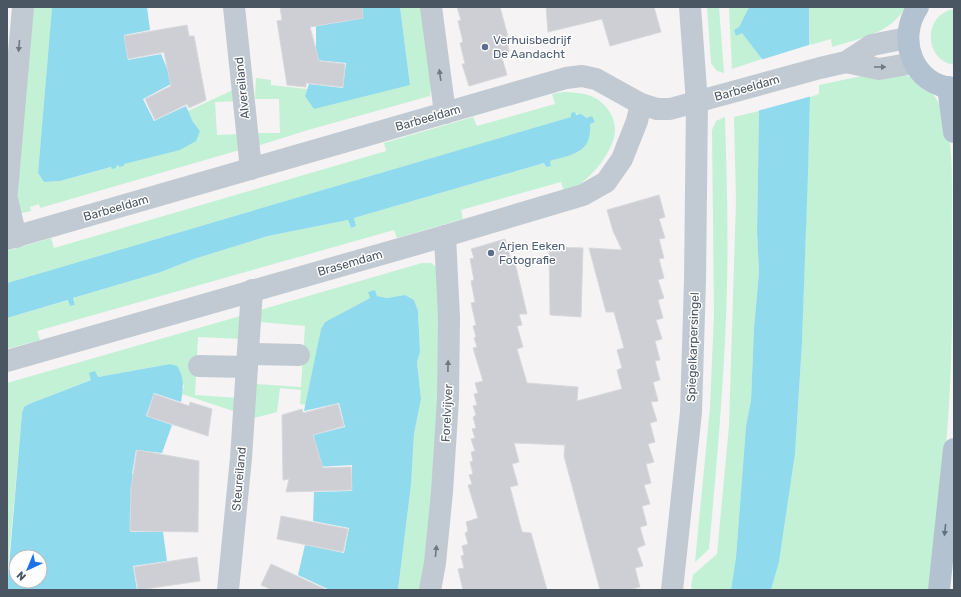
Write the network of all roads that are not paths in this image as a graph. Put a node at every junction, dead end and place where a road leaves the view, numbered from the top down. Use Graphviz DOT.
graph roads {
  1 [pos="23,7"];
  2 [pos="234,7"];
  3 [pos="431,7"];
  4 [pos="690,7"];
  5 [pos="918,7"];
  6 [pos="907,38"];
  7 [pos="846,62"];
  8 [pos="914,63"];
  9 [pos="951,88"];
  10 [pos="697,102"];
  11 [pos="641,104"];
  12 [pos="445,113"];
  13 [pos="954,132"];
  14 [pos="251,170"];
  15 [pos="7,191"];
  16 [pos="7,199"];
  17 [pos="445,236"];
  18 [pos="11,238"];
  19 [pos="252,290"];
  20 [pos="299,355"];
  21 [pos="248,360"];
  22 [pos="7,361"];
  23 [pos="199,366"];
  24 [pos="954,449"];
  25 [pos="228,590"];
  26 [pos="430,590"];
  27 [pos="672,590"];
  28 [pos="939,590"];
  1 -- 15 [label="street, one-way"];
  2 -- 14 [label="street, Alvereiland"];
  12 -- 3 [label="street, one-way"];
  4 -- 10 [label="street, Spiegelkarpersingel"];
  5 -- 6 [label="main road"];
  6 -- 7 [label="street, Barbeeldam"];
  6 -- 8 [label="main road"];
  7 -- 8 [label="street, Barbeeldam, one-way"];
  7 -- 10 [label="street, Barbeeldam"];
  8 -- 9 [label="main road"];
  9 -- 13 [label="main road"];
  10 -- 11 [label="street, Barbeeldam"];
  10 -- 27 [label="street, Spiegelkarpersingel"];
  11 -- 12 [label="street, Barbeeldam"];
  11 -- 17 [label="street, Brasemdam"];
  12 -- 14 [label="street, Barbeeldam"];
  14 -- 18 [label="street, Barbeeldam"];
  16 -- 18 [label="street"];
  17 -- 19 [label="street, Brasemdam"];
  26 -- 17 [label="street, Forelvijver, one-way"];
  19 -- 21 [label="street, Steureiland"];
  19 -- 22 [label="street, Brasemdam"];
  20 -- 21 [label="street"];
  21 -- 23 [label="street"];
  21 -- 25 [label="street, Steureiland"];
  24 -- 28 [label="main road, one-way"];
}
